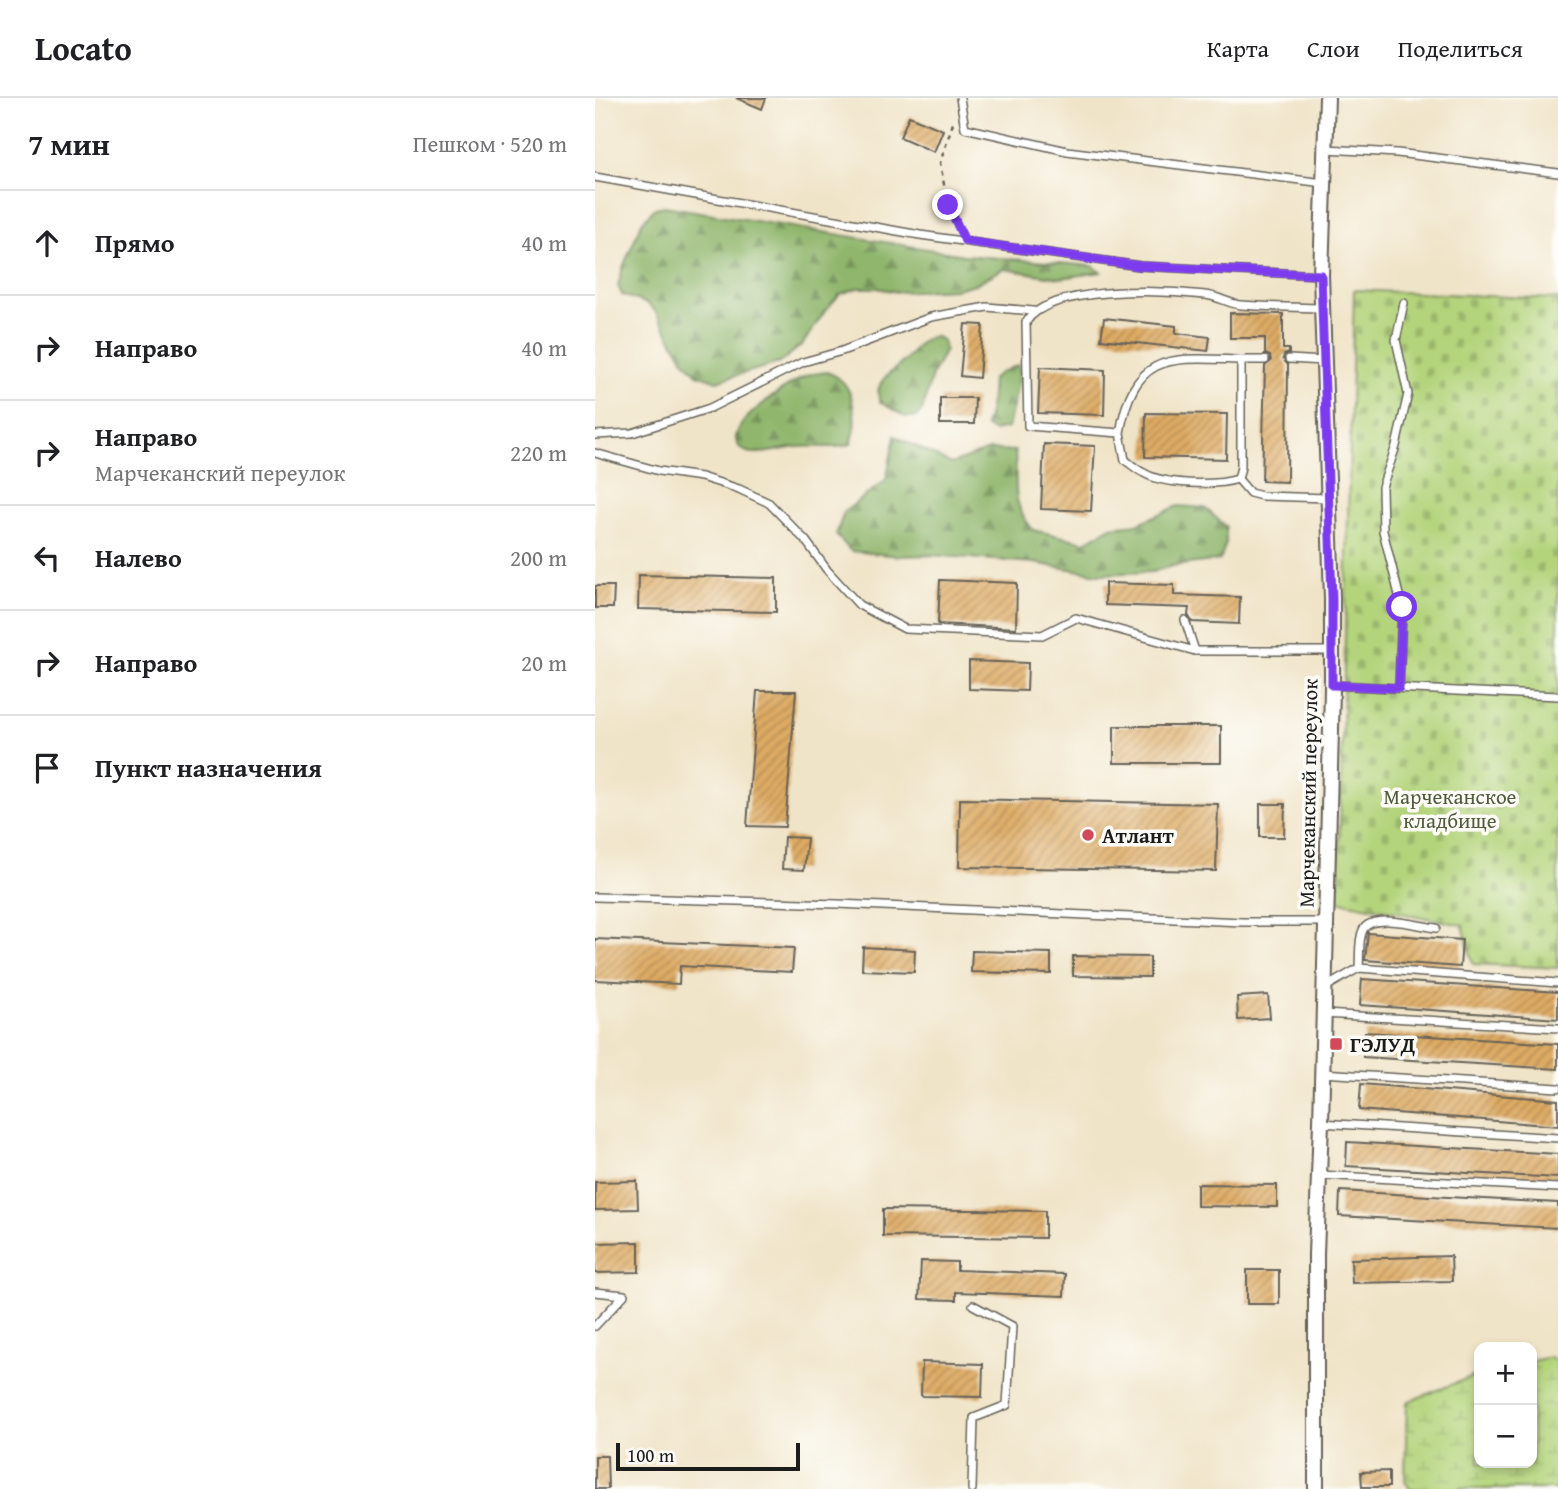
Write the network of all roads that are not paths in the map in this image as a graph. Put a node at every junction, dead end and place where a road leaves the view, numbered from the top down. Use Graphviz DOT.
graph roads {
  1 [pos="960,98"];
  2 [pos="1327,98"];
  3 [pos="1326,149"];
  4 [pos="1558,173"];
  5 [pos="595,177"];
  6 [pos="1324,184"];
  7 [pos="1321,275"];
  8 [pos="1404,303"];
  9 [pos="1322,307"];
  10 [pos="1033,311"];
  11 [pos="1289,359"];
  12 [pos="1241,360"];
  13 [pos="1265,360"];
  14 [pos="1324,361"];
  15 [pos="1120,433"];
  16 [pos="595,435"];
  17 [pos="595,453"];
  18 [pos="1238,479"];
  19 [pos="1328,498"];
  20 [pos="1185,620"];
  21 [pos="1195,651"];
  22 [pos="1332,651"];
  23 [pos="1332,685"];
  24 [pos="1399,688"];
  25 [pos="1558,696"];
  26 [pos="595,897"];
  27 [pos="1325,922"];
  28 [pos="1436,928"];
  29 [pos="1359,968"];
  30 [pos="1558,983"];
  31 [pos="1324,988"];
  32 [pos="1324,1014"];
  33 [pos="1558,1028"];
  34 [pos="1322,1073"];
  35 [pos="1558,1088"];
  36 [pos="1321,1123"];
  37 [pos="1558,1138"];
  38 [pos="1319,1175"];
  39 [pos="1558,1188"];
  40 [pos="595,1292"];
  41 [pos="973,1305"];
  42 [pos="595,1326"];
  43 [pos="972,1489"];
  44 [pos="1317,1489"];
  1 -- 6 [label="lane"];
  2 -- 3 [label="street, Марчеканский переулок"];
  3 -- 4 [label="lane"];
  3 -- 6 [label="street, Марчеканский переулок"];
  5 -- 7 [label="lane"];
  6 -- 7 [label="street, Марчеканский переулок"];
  7 -- 9 [label="street, Марчеканский переулок"];
  8 -- 24 [label="lane"];
  9 -- 10 [label="lane"];
  9 -- 14 [label="street, Марчеканский переулок"];
  10 -- 15 [label="lane"];
  10 -- 16 [label="lane"];
  11 -- 14 [label="lane"];
  12 -- 13 [label="lane"];
  12 -- 15 [label="lane"];
  12 -- 18 [label="lane"];
  14 -- 19 [label="street, Марчеканский переулок"];
  15 -- 18 [label="lane"];
  17 -- 21 [label="lane"];
  18 -- 19 [label="lane"];
  19 -- 22 [label="street, Марчеканский переулок"];
  20 -- 21 [label="lane"];
  21 -- 22 [label="lane"];
  22 -- 23 [label="street, Марчеканский переулок"];
  23 -- 24 [label="lane"];
  23 -- 27 [label="street, Марчеканский переулок"];
  24 -- 25 [label="lane"];
  26 -- 27 [label="lane"];
  27 -- 31 [label="street, Марчеканский переулок"];
  28 -- 29 [label="lane"];
  29 -- 30 [label="lane"];
  29 -- 31 [label="lane"];
  31 -- 32 [label="street, Марчеканский переулок"];
  32 -- 33 [label="lane"];
  32 -- 34 [label="street, Марчеканский переулок"];
  34 -- 35 [label="lane"];
  34 -- 36 [label="street, Марчеканский переулок"];
  36 -- 37 [label="lane"];
  36 -- 38 [label="street, Марчеканский переулок"];
  38 -- 39 [label="lane"];
  38 -- 44 [label="street, Марчеканский переулок"];
  40 -- 42 [label="lane"];
  41 -- 43 [label="lane"];
}
